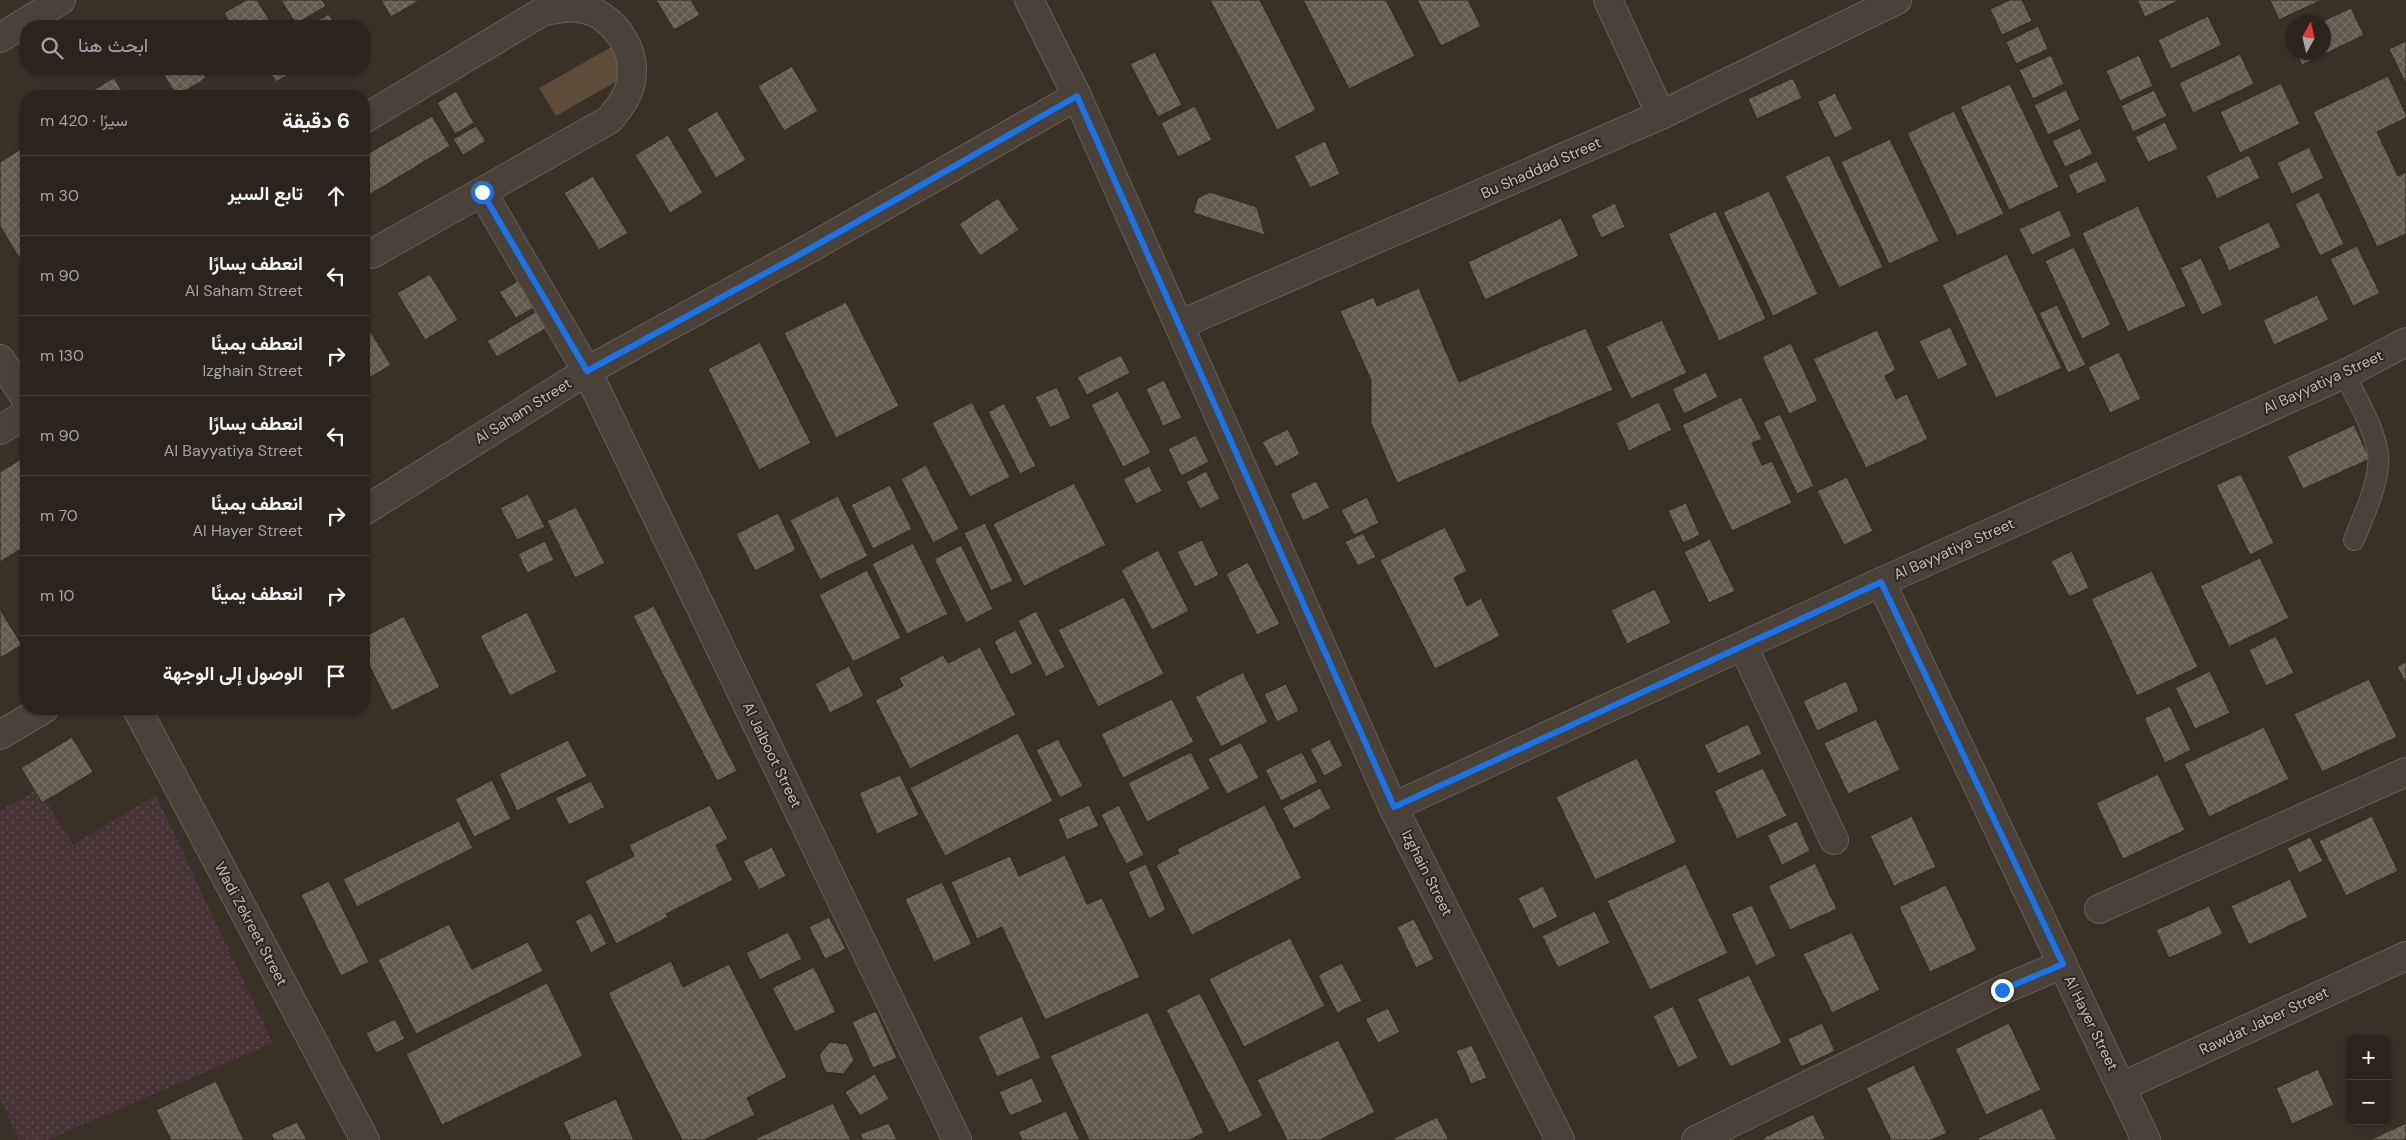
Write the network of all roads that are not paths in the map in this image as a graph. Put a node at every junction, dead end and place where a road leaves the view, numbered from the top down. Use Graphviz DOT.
graph roads {
  1 [pos="61,0"];
  2 [pos="1030,0"];
  3 [pos="1608,0"];
  4 [pos="1897,0"];
  5 [pos="29,20"];
  6 [pos="20,26"];
  7 [pos="0,38"];
  8 [pos="1077,96"];
  9 [pos="370,115"];
  10 [pos="1661,115"];
  11 [pos="482,192"];
  12 [pos="370,254"];
  13 [pos="1179,325"];
  14 [pos="2406,342"];
  15 [pos="0,359"];
  16 [pos="587,371"];
  17 [pos="2344,373"];
  18 [pos="20,390"];
  19 [pos="20,418"];
  20 [pos="0,430"];
  21 [pos="370,507"];
  22 [pos="2354,540"];
  23 [pos="1881,582"];
  24 [pos="1743,646"];
  25 [pos="34,715"];
  26 [pos="141,715"];
  27 [pos="0,735"];
  28 [pos="2406,772"];
  29 [pos="1394,807"];
  30 [pos="1834,840"];
  31 [pos="2099,910"];
  32 [pos="2406,956"];
  33 [pos="2063,964"];
  34 [pos="2121,1087"];
  35 [pos="365,1140"];
  36 [pos="957,1140"];
  37 [pos="1560,1140"];
  38 [pos="1696,1140"];
  39 [pos="2146,1140"];
  1 -- 5 [label="street"];
  2 -- 8 [label="street, Izghain Street"];
  3 -- 10 [label="street"];
  4 -- 10 [label="street, Bu Shaddad Street"];
  6 -- 7 [label="street"];
  8 -- 13 [label="street, Izghain Street"];
  8 -- 16 [label="street, Al Saham Street"];
  9 -- 11 [label="street"];
  10 -- 13 [label="street, Bu Shaddad Street"];
  11 -- 12 [label="street"];
  11 -- 16 [label="street, Al Jalboot Street"];
  13 -- 29 [label="street, Izghain Street"];
  14 -- 17 [label="street, Al Bayyatiya Street"];
  15 -- 18 [label="street"];
  16 -- 21 [label="street, Al Saham Street"];
  16 -- 36 [label="street, Al Jalboot Street"];
  17 -- 22 [label="lane"];
  17 -- 23 [label="street, Al Bayyatiya Street"];
  19 -- 20 [label="street"];
  23 -- 24 [label="street, Al Bayyatiya Street"];
  23 -- 33 [label="street, Al Hayer Street"];
  24 -- 29 [label="street, Al Bayyatiya Street"];
  24 -- 30 [label="street"];
  25 -- 27 [label="street"];
  26 -- 35 [label="street, Wadi Zekreet Street"];
  28 -- 31 [label="street"];
  29 -- 37 [label="street, Izghain Street"];
  32 -- 34 [label="street, Rawdat Jaber Street"];
  33 -- 34 [label="street, Al Hayer Street"];
  33 -- 38 [label="street"];
  34 -- 39 [label="street, Al Hayer Street"];
}
